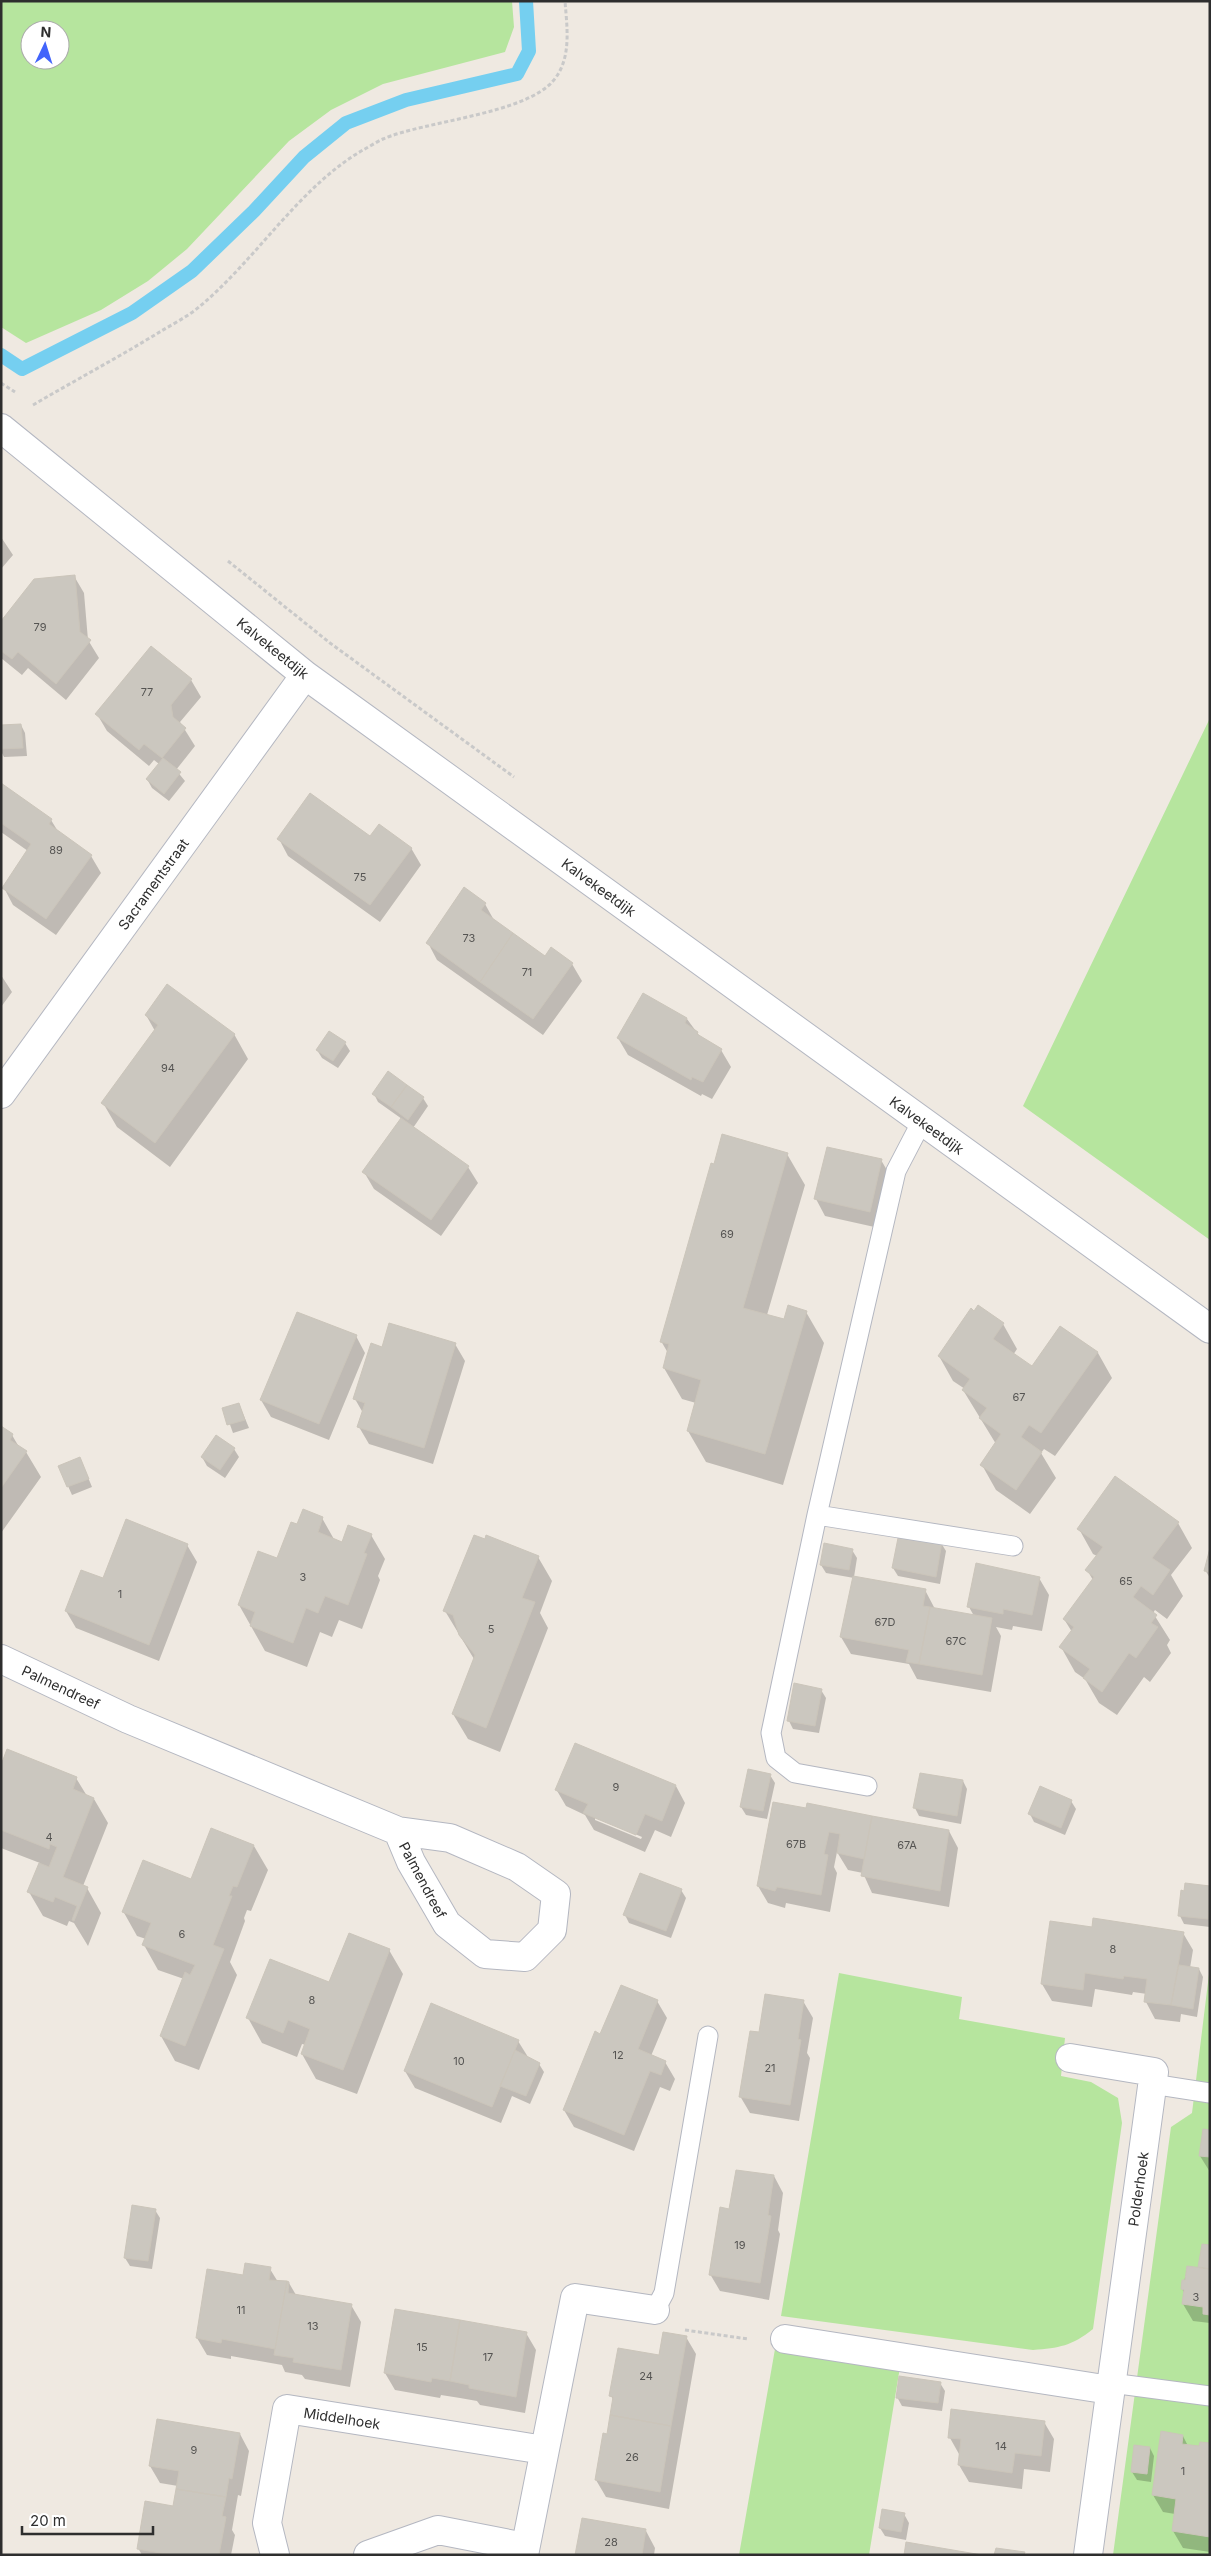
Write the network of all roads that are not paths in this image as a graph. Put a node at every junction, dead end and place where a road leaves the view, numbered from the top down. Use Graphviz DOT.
graph roads {
  1 [pos="1,428"];
  2 [pos="306,675"];
  3 [pos="1,1094"];
  4 [pos="922,1121"];
  5 [pos="1210,1329"];
  6 [pos="817,1515"];
  7 [pos="1013,1546"];
  8 [pos="1,1659"];
  9 [pos="867,1786"];
  10 [pos="398,1831"];
  11 [pos="708,2036"];
  12 [pos="1070,2058"];
  13 [pos="1152,2084"];
  14 [pos="1210,2093"];
  15 [pos="655,2310"];
  16 [pos="785,2339"];
  17 [pos="1111,2386"];
  18 [pos="1210,2396"];
  19 [pos="544,2450"];
  20 [pos="524,2551"];
  21 [pos="275,2555"];
  22 [pos="368,2555"];
  23 [pos="1088,2555"];
  1 -- 2 [label="street, Kalvekeetdijk"];
  2 -- 3 [label="street, Sacramentstraat"];
  2 -- 4 [label="street, Kalvekeetdijk"];
  4 -- 5 [label="street, Kalvekeetdijk"];
  4 -- 6 [label="lane"];
  6 -- 7 [label="lane"];
  6 -- 9 [label="lane"];
  8 -- 10 [label="street, Palmendreef"];
  10 -- 10 [label="street, Palmendreef"];
  11 -- 15 [label="lane"];
  12 -- 13 [label="street"];
  13 -- 14 [label="lane"];
  13 -- 17 [label="street, Polderhoek"];
  15 -- 19 [label="street"];
  16 -- 17 [label="street"];
  17 -- 18 [label="lane"];
  17 -- 23 [label="street, Polderhoek"];
  19 -- 20 [label="street"];
  19 -- 21 [label="street, Middelhoek"];
  20 -- 22 [label="street"];
}
